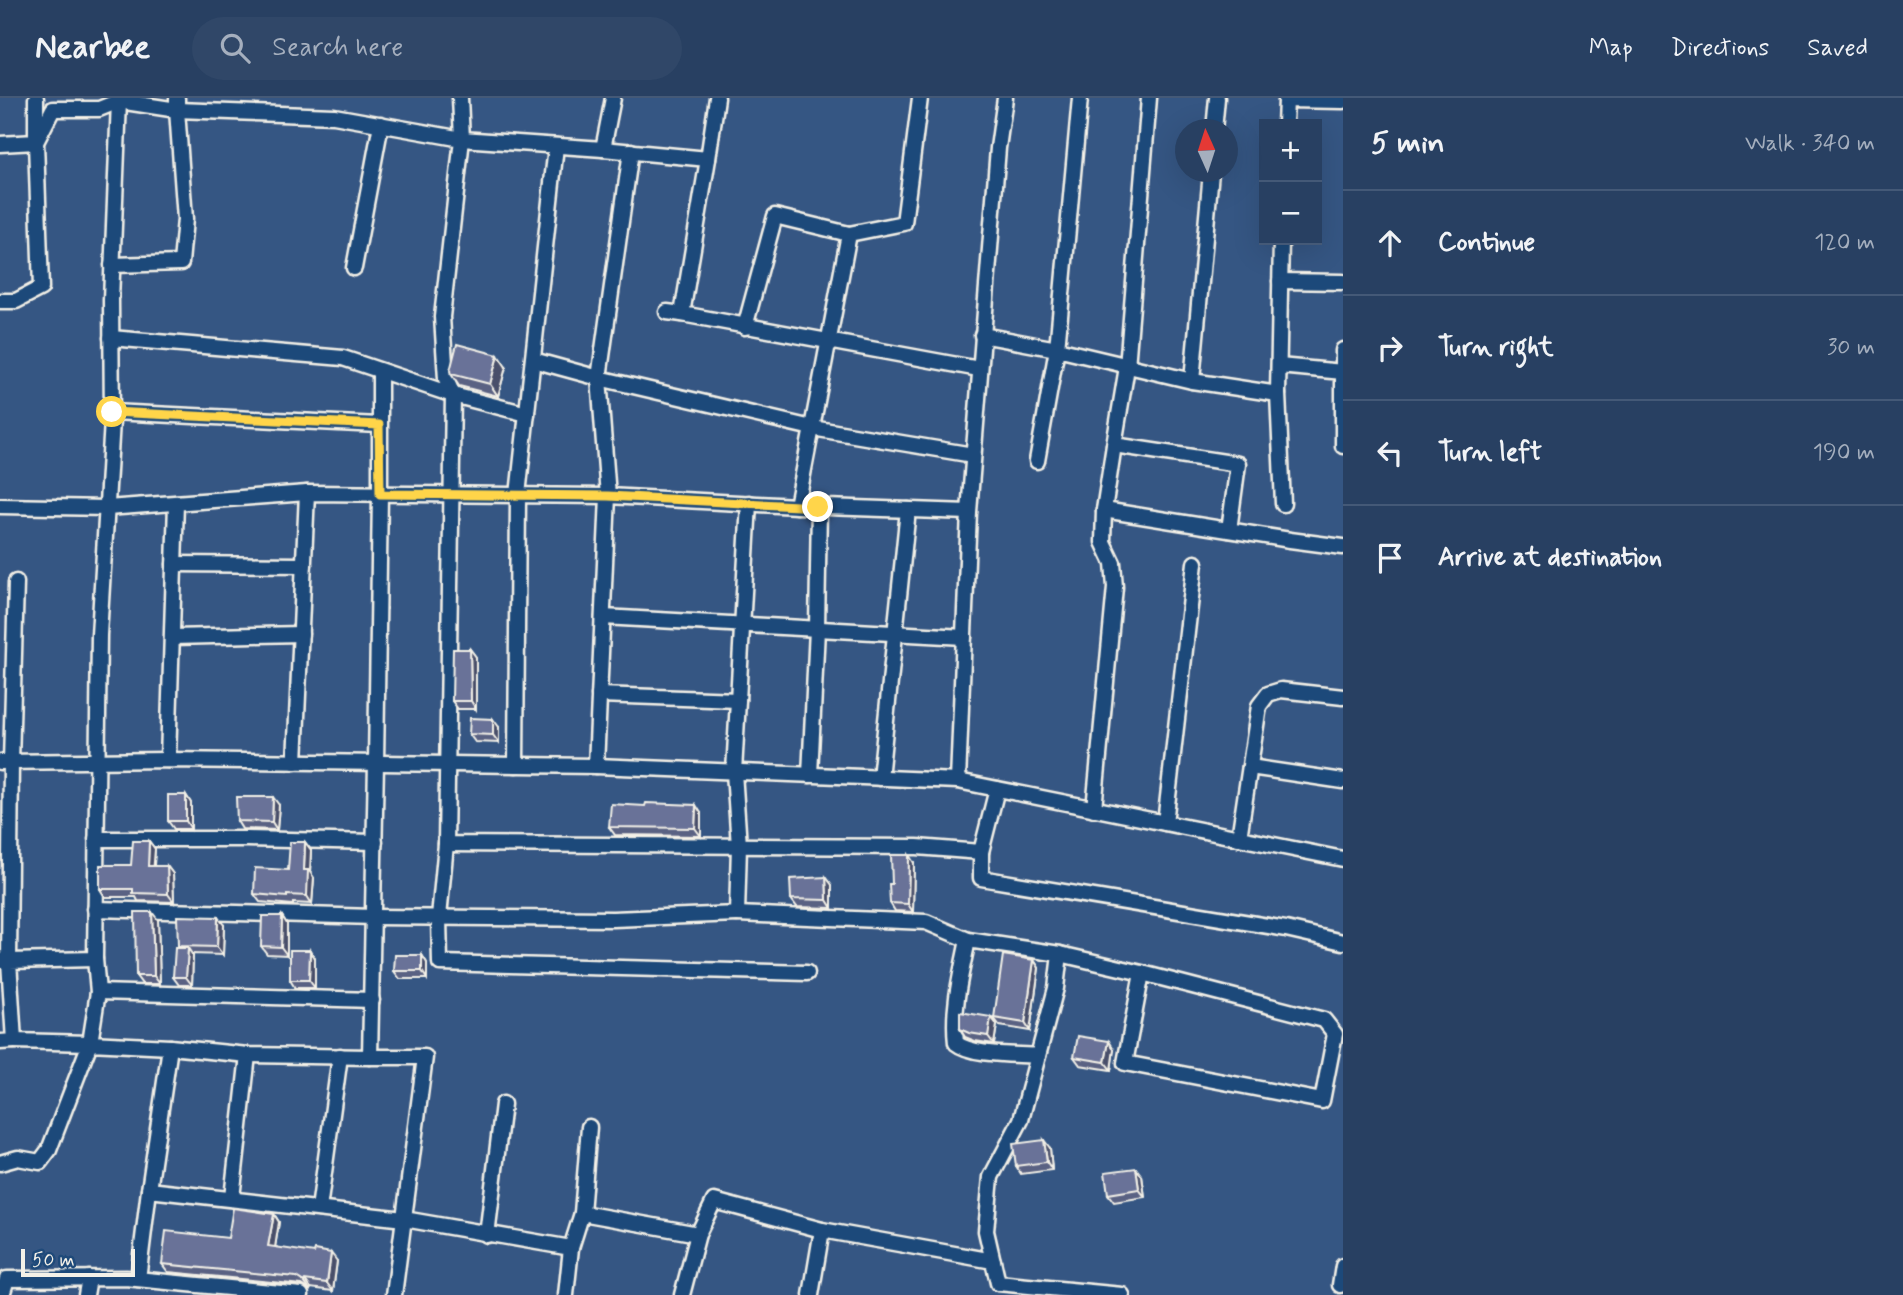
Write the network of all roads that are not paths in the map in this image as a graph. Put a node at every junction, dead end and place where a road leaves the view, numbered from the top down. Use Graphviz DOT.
graph roads {
  1 [pos="36,98"];
  2 [pos="460,98"];
  3 [pos="613,98"];
  4 [pos="717,98"];
  5 [pos="920,98"];
  6 [pos="1005,98"];
  7 [pos="1080,98"];
  8 [pos="1149,98"];
  9 [pos="1217,98"];
  10 [pos="1285,99"];
  11 [pos="119,100"];
  12 [pos="1343,101"];
  13 [pos="177,104"];
  14 [pos="1215,119"];
  15 [pos="1285,119"];
  16 [pos="381,124"];
  17 [pos="462,139"];
  18 [pos="36,142"];
  19 [pos="0,145"];
  20 [pos="556,146"];
  21 [pos="603,149"];
  22 [pos="631,151"];
  23 [pos="708,159"];
  24 [pos="1210,182"];
  25 [pos="849,234"];
  26 [pos="1281,245"];
  27 [pos="112,265"];
  28 [pos="354,268"];
  29 [pos="1280,281"];
  30 [pos="1343,282"];
  31 [pos="0,301"];
  32 [pos="744,327"];
  33 [pos="982,335"];
  34 [pos="111,338"];
  35 [pos="828,342"];
  36 [pos="1056,349"];
  37 [pos="1343,350"];
  38 [pos="533,360"];
  39 [pos="1279,366"];
  40 [pos="1127,367"];
  41 [pos="979,369"];
  42 [pos="380,372"];
  43 [pos="1343,372"];
  44 [pos="599,377"];
  45 [pos="1192,381"];
  46 [pos="1278,394"];
  47 [pos="453,395"];
  48 [pos="112,412"];
  49 [pos="527,414"];
  50 [pos="379,425"];
  51 [pos="812,428"];
  52 [pos="1114,445"];
  53 [pos="1343,446"];
  54 [pos="973,455"];
  55 [pos="1037,461"];
  56 [pos="307,493"];
  57 [pos="380,494"];
  58 [pos="452,494"];
  59 [pos="518,495"];
  60 [pos="608,496"];
  61 [pos="176,503"];
  62 [pos="749,503"];
  63 [pos="1283,504"];
  64 [pos="0,506"];
  65 [pos="797,506"];
  66 [pos="818,507"];
  67 [pos="107,508"];
  68 [pos="908,509"];
  69 [pos="1104,510"];
  70 [pos="969,512"];
  71 [pos="1229,530"];
  72 [pos="1343,547"];
  73 [pos="174,564"];
  74 [pos="1195,564"];
  75 [pos="304,565"];
  76 [pos="16,582"];
  77 [pos="603,617"];
  78 [pos="743,625"];
  79 [pos="817,629"];
  80 [pos="895,633"];
  81 [pos="301,634"];
  82 [pos="173,637"];
  83 [pos="964,637"];
  84 [pos="599,695"];
  85 [pos="1343,697"];
  86 [pos="738,700"];
  87 [pos="97,760"];
  88 [pos="168,760"];
  89 [pos="6,762"];
  90 [pos="295,762"];
  91 [pos="376,763"];
  92 [pos="447,764"];
  93 [pos="516,765"];
  94 [pos="596,766"];
  95 [pos="1250,767"];
  96 [pos="734,772"];
  97 [pos="810,775"];
  98 [pos="880,778"];
  99 [pos="958,781"];
  100 [pos="1343,781"];
  101 [pos="997,789"];
  102 [pos="1094,809"];
  103 [pos="1166,824"];
  104 [pos="1239,838"];
  105 [pos="96,839"];
  106 [pos="375,842"];
  107 [pos="446,844"];
  108 [pos="739,846"];
  109 [pos="981,852"];
  110 [pos="1343,859"];
  111 [pos="95,909"];
  112 [pos="737,915"];
  113 [pos="374,917"];
  114 [pos="439,917"];
  115 [pos="968,940"];
  116 [pos="1343,942"];
  117 [pos="1060,954"];
  118 [pos="95,959"];
  119 [pos="5,961"];
  120 [pos="807,973"];
  121 [pos="1142,973"];
  122 [pos="98,992"];
  123 [pos="372,1000"];
  124 [pos="1339,1035"];
  125 [pos="7,1041"];
  126 [pos="90,1042"];
  127 [pos="170,1047"];
  128 [pos="248,1055"];
  129 [pos="340,1056"];
  130 [pos="1038,1056"];
  131 [pos="370,1057"];
  132 [pos="503,1104"];
  133 [pos="589,1127"];
  134 [pos="0,1163"];
  135 [pos="149,1190"];
  136 [pos="232,1198"];
  137 [pos="319,1209"];
  138 [pos="582,1213"];
  139 [pos="404,1219"];
  140 [pos="821,1230"];
  141 [pos="698,1234"];
  142 [pos="487,1235"];
  143 [pos="571,1248"];
  144 [pos="993,1261"];
  145 [pos="1343,1266"];
  146 [pos="4,1278"];
  147 [pos="89,1278"];
  148 [pos="138,1279"];
  149 [pos="1339,1285"];
  150 [pos="180,1289"];
  151 [pos="998,1289"];
  152 [pos="263,1293"];
  153 [pos="2,1295"];
  154 [pos="86,1295"];
  155 [pos="301,1295"];
  156 [pos="394,1295"];
  157 [pos="566,1295"];
  158 [pos="682,1295"];
  159 [pos="811,1295"];
  160 [pos="1122,1295"];
  1 -- 18 [label="street"];
  2 -- 17 [label="street"];
  3 -- 21 [label="street"];
  4 -- 23 [label="street"];
  5 -- 25 [label="street"];
  6 -- 33 [label="street"];
  7 -- 36 [label="street"];
  8 -- 40 [label="street"];
  9 -- 14 [label="street"];
  10 -- 12 [label="street"];
  10 -- 15 [label="street"];
  11 -- 13 [label="street"];
  11 -- 18 [label="street"];
  11 -- 27 [label="street"];
  13 -- 16 [label="street"];
  13 -- 27 [label="street"];
  16 -- 17 [label="street"];
  16 -- 28 [label="street"];
  17 -- 20 [label="street"];
  17 -- 47 [label="street"];
  18 -- 19 [label="street"];
  18 -- 31 [label="street"];
  20 -- 21 [label="street"];
  20 -- 38 [label="street"];
  21 -- 22 [label="street"];
  22 -- 23 [label="street"];
  22 -- 44 [label="street"];
  23 -- 32 [label="street"];
  24 -- 45 [label="street"];
  25 -- 32 [label="street"];
  25 -- 35 [label="street"];
  26 -- 29 [label="street"];
  27 -- 34 [label="street"];
  29 -- 30 [label="street"];
  29 -- 39 [label="street"];
  32 -- 35 [label="street"];
  33 -- 36 [label="street"];
  33 -- 41 [label="street"];
  34 -- 42 [label="street"];
  34 -- 48 [label="street"];
  35 -- 41 [label="street"];
  35 -- 51 [label="street"];
  36 -- 40 [label="street"];
  36 -- 55 [label="street"];
  37 -- 43 [label="street"];
  38 -- 44 [label="street"];
  38 -- 49 [label="street"];
  39 -- 43 [label="street"];
  39 -- 46 [label="street"];
  40 -- 45 [label="street"];
  40 -- 52 [label="street"];
  41 -- 54 [label="street"];
  42 -- 47 [label="street"];
  42 -- 50 [label="street"];
  43 -- 53 [label="street"];
  44 -- 51 [label="street"];
  44 -- 60 [label="street"];
  45 -- 46 [label="street"];
  46 -- 63 [label="street"];
  47 -- 49 [label="street"];
  47 -- 58 [label="street"];
  48 -- 50 [label="street"];
  48 -- 67 [label="street"];
  49 -- 59 [label="street"];
  50 -- 57 [label="street"];
  51 -- 54 [label="street"];
  51 -- 65 [label="street"];
  52 -- 69 [label="street"];
  52 -- 71 [label="street"];
  54 -- 70 [label="street"];
  56 -- 57 [label="street"];
  56 -- 61 [label="street"];
  56 -- 75 [label="street"];
  57 -- 58 [label="street"];
  57 -- 91 [label="street"];
  58 -- 59 [label="street"];
  58 -- 92 [label="street"];
  59 -- 60 [label="street"];
  59 -- 93 [label="street"];
  60 -- 62 [label="street"];
  60 -- 77 [label="street"];
  61 -- 67 [label="street"];
  61 -- 73 [label="street"];
  62 -- 65 [label="street"];
  62 -- 78 [label="street"];
  64 -- 67 [label="street"];
  65 -- 66 [label="street"];
  66 -- 68 [label="street"];
  66 -- 79 [label="street"];
  67 -- 87 [label="street"];
  68 -- 70 [label="street"];
  68 -- 80 [label="street"];
  69 -- 71 [label="street"];
  69 -- 102 [label="street"];
  70 -- 83 [label="street"];
  71 -- 72 [label="street"];
  73 -- 75 [label="street"];
  73 -- 82 [label="street"];
  74 -- 103 [label="street"];
  75 -- 81 [label="street"];
  76 -- 89 [label="street"];
  77 -- 78 [label="street"];
  77 -- 84 [label="street"];
  78 -- 79 [label="street"];
  78 -- 86 [label="street"];
  79 -- 80 [label="street"];
  79 -- 97 [label="street"];
  80 -- 83 [label="street"];
  80 -- 98 [label="street"];
  81 -- 82 [label="street"];
  81 -- 90 [label="street"];
  82 -- 88 [label="street"];
  83 -- 99 [label="street"];
  84 -- 86 [label="street"];
  84 -- 94 [label="street"];
  85 -- 95 [label="street"];
  86 -- 96 [label="street"];
  87 -- 88 [label="street"];
  87 -- 89 [label="street"];
  87 -- 105 [label="street"];
  88 -- 90 [label="street"];
  89 -- 119 [label="street"];
  90 -- 91 [label="street"];
  91 -- 92 [label="street"];
  91 -- 106 [label="street"];
  92 -- 93 [label="street"];
  92 -- 107 [label="street"];
  93 -- 94 [label="street"];
  94 -- 96 [label="street"];
  95 -- 100 [label="street"];
  95 -- 104 [label="street"];
  96 -- 97 [label="street"];
  96 -- 108 [label="street"];
  97 -- 98 [label="street"];
  98 -- 99 [label="street"];
  99 -- 101 [label="street"];
  101 -- 102 [label="street"];
  101 -- 109 [label="street"];
  102 -- 103 [label="street"];
  103 -- 104 [label="street"];
  104 -- 110 [label="street"];
  105 -- 106 [label="street"];
  105 -- 111 [label="street"];
  106 -- 113 [label="street"];
  107 -- 108 [label="street"];
  107 -- 114 [label="street"];
  108 -- 109 [label="street"];
  108 -- 112 [label="street"];
  109 -- 116 [label="street"];
  111 -- 113 [label="street"];
  111 -- 118 [label="street"];
  112 -- 114 [label="street"];
  112 -- 115 [label="street"];
  113 -- 114 [label="street"];
  113 -- 123 [label="street"];
  114 -- 120 [label="street"];
  115 -- 117 [label="street"];
  115 -- 130 [label="street"];
  117 -- 121 [label="street"];
  117 -- 130 [label="street"];
  118 -- 119 [label="street"];
  118 -- 122 [label="street"];
  119 -- 125 [label="street"];
  121 -- 124 [label="street"];
  121 -- 124 [label="street"];
  122 -- 123 [label="street"];
  122 -- 126 [label="street"];
  123 -- 131 [label="street"];
  125 -- 126 [label="street"];
  126 -- 127 [label="street"];
  126 -- 134 [label="street"];
  127 -- 128 [label="street"];
  127 -- 135 [label="street"];
  128 -- 129 [label="street"];
  128 -- 136 [label="street"];
  129 -- 131 [label="street"];
  129 -- 137 [label="street"];
  130 -- 144 [label="street"];
  131 -- 139 [label="street"];
  132 -- 142 [label="street"];
  133 -- 138 [label="street"];
  135 -- 136 [label="street"];
  135 -- 148 [label="street"];
  136 -- 137 [label="street"];
  137 -- 139 [label="street"];
  138 -- 141 [label="street"];
  138 -- 143 [label="street"];
  139 -- 142 [label="street"];
  139 -- 156 [label="street"];
  140 -- 141 [label="street"];
  140 -- 144 [label="street"];
  140 -- 159 [label="street"];
  141 -- 158 [label="street"];
  142 -- 143 [label="street"];
  143 -- 157 [label="street"];
  144 -- 151 [label="street"];
  145 -- 149 [label="street"];
  146 -- 147 [label="street"];
  146 -- 153 [label="street"];
  147 -- 148 [label="street"];
  147 -- 154 [label="street"];
  148 -- 150 [label="street"];
  150 -- 152 [label="street"];
  151 -- 160 [label="street"];
  152 -- 155 [label="street"];
}
